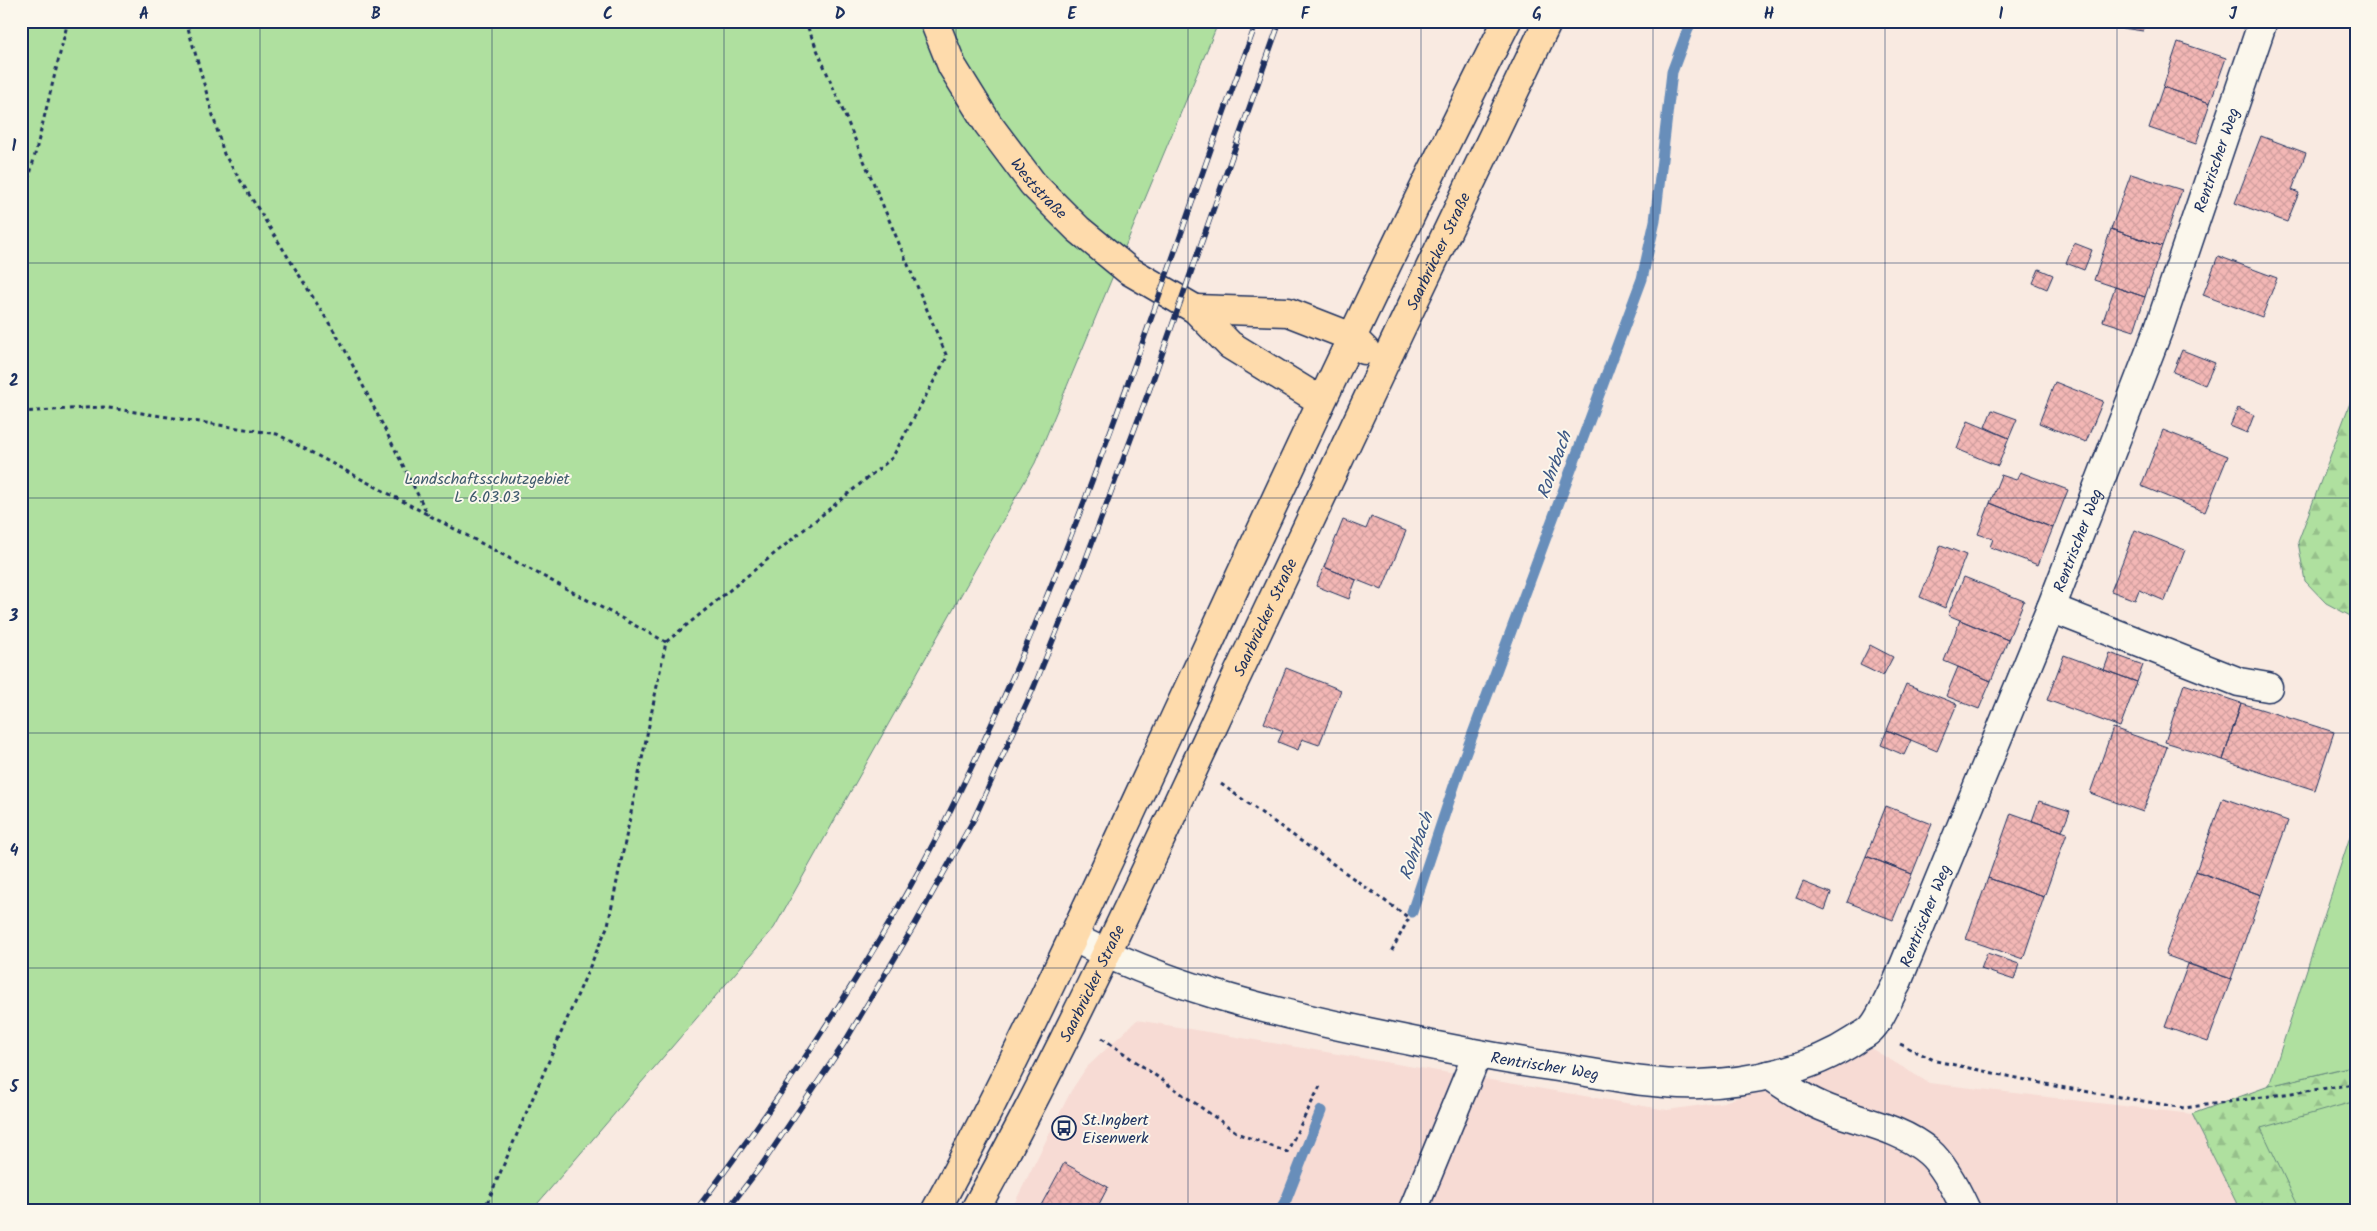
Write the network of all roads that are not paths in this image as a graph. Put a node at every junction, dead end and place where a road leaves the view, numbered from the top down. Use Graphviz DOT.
graph roads {
  1 [pos="934,21"];
  2 [pos="1507,21"];
  3 [pos="1548,21"];
  4 [pos="2263,21"];
  5 [pos="1195,309"];
  6 [pos="1352,337"];
  7 [pos="1377,378"];
  8 [pos="1321,401"];
  9 [pos="2051,608"];
  10 [pos="2268,687"];
  11 [pos="1073,937"];
  12 [pos="1106,955"];
  13 [pos="1477,1056"];
  14 [pos="1769,1075"];
  15 [pos="936,1210"];
  16 [pos="975,1210"];
  17 [pos="1413,1210"];
  18 [pos="1966,1210"];
  1 -- 5 [label="main road, Weststraße"];
  2 -- 6 [label="main road"];
  3 -- 7 [label="main road, Saarbrücker Straße"];
  4 -- 9 [label="street, Rentrischer Weg"];
  5 -- 6 [label="main road, Weststraße"];
  5 -- 8 [label="main road, Weststraße"];
  6 -- 7 [label="main road"];
  6 -- 8 [label="main road"];
  7 -- 8 [label="main road"];
  7 -- 12 [label="main road, Saarbrücker Straße"];
  8 -- 11 [label="main road"];
  9 -- 10 [label="street"];
  9 -- 14 [label="street, Rentrischer Weg"];
  11 -- 12 [label="street, Rentrischer Weg"];
  11 -- 15 [label="main road"];
  12 -- 13 [label="street, Rentrischer Weg"];
  12 -- 16 [label="main road, Saarbrücker Straße"];
  13 -- 14 [label="street, Rentrischer Weg"];
  13 -- 17 [label="street"];
  14 -- 18 [label="street"];
}
